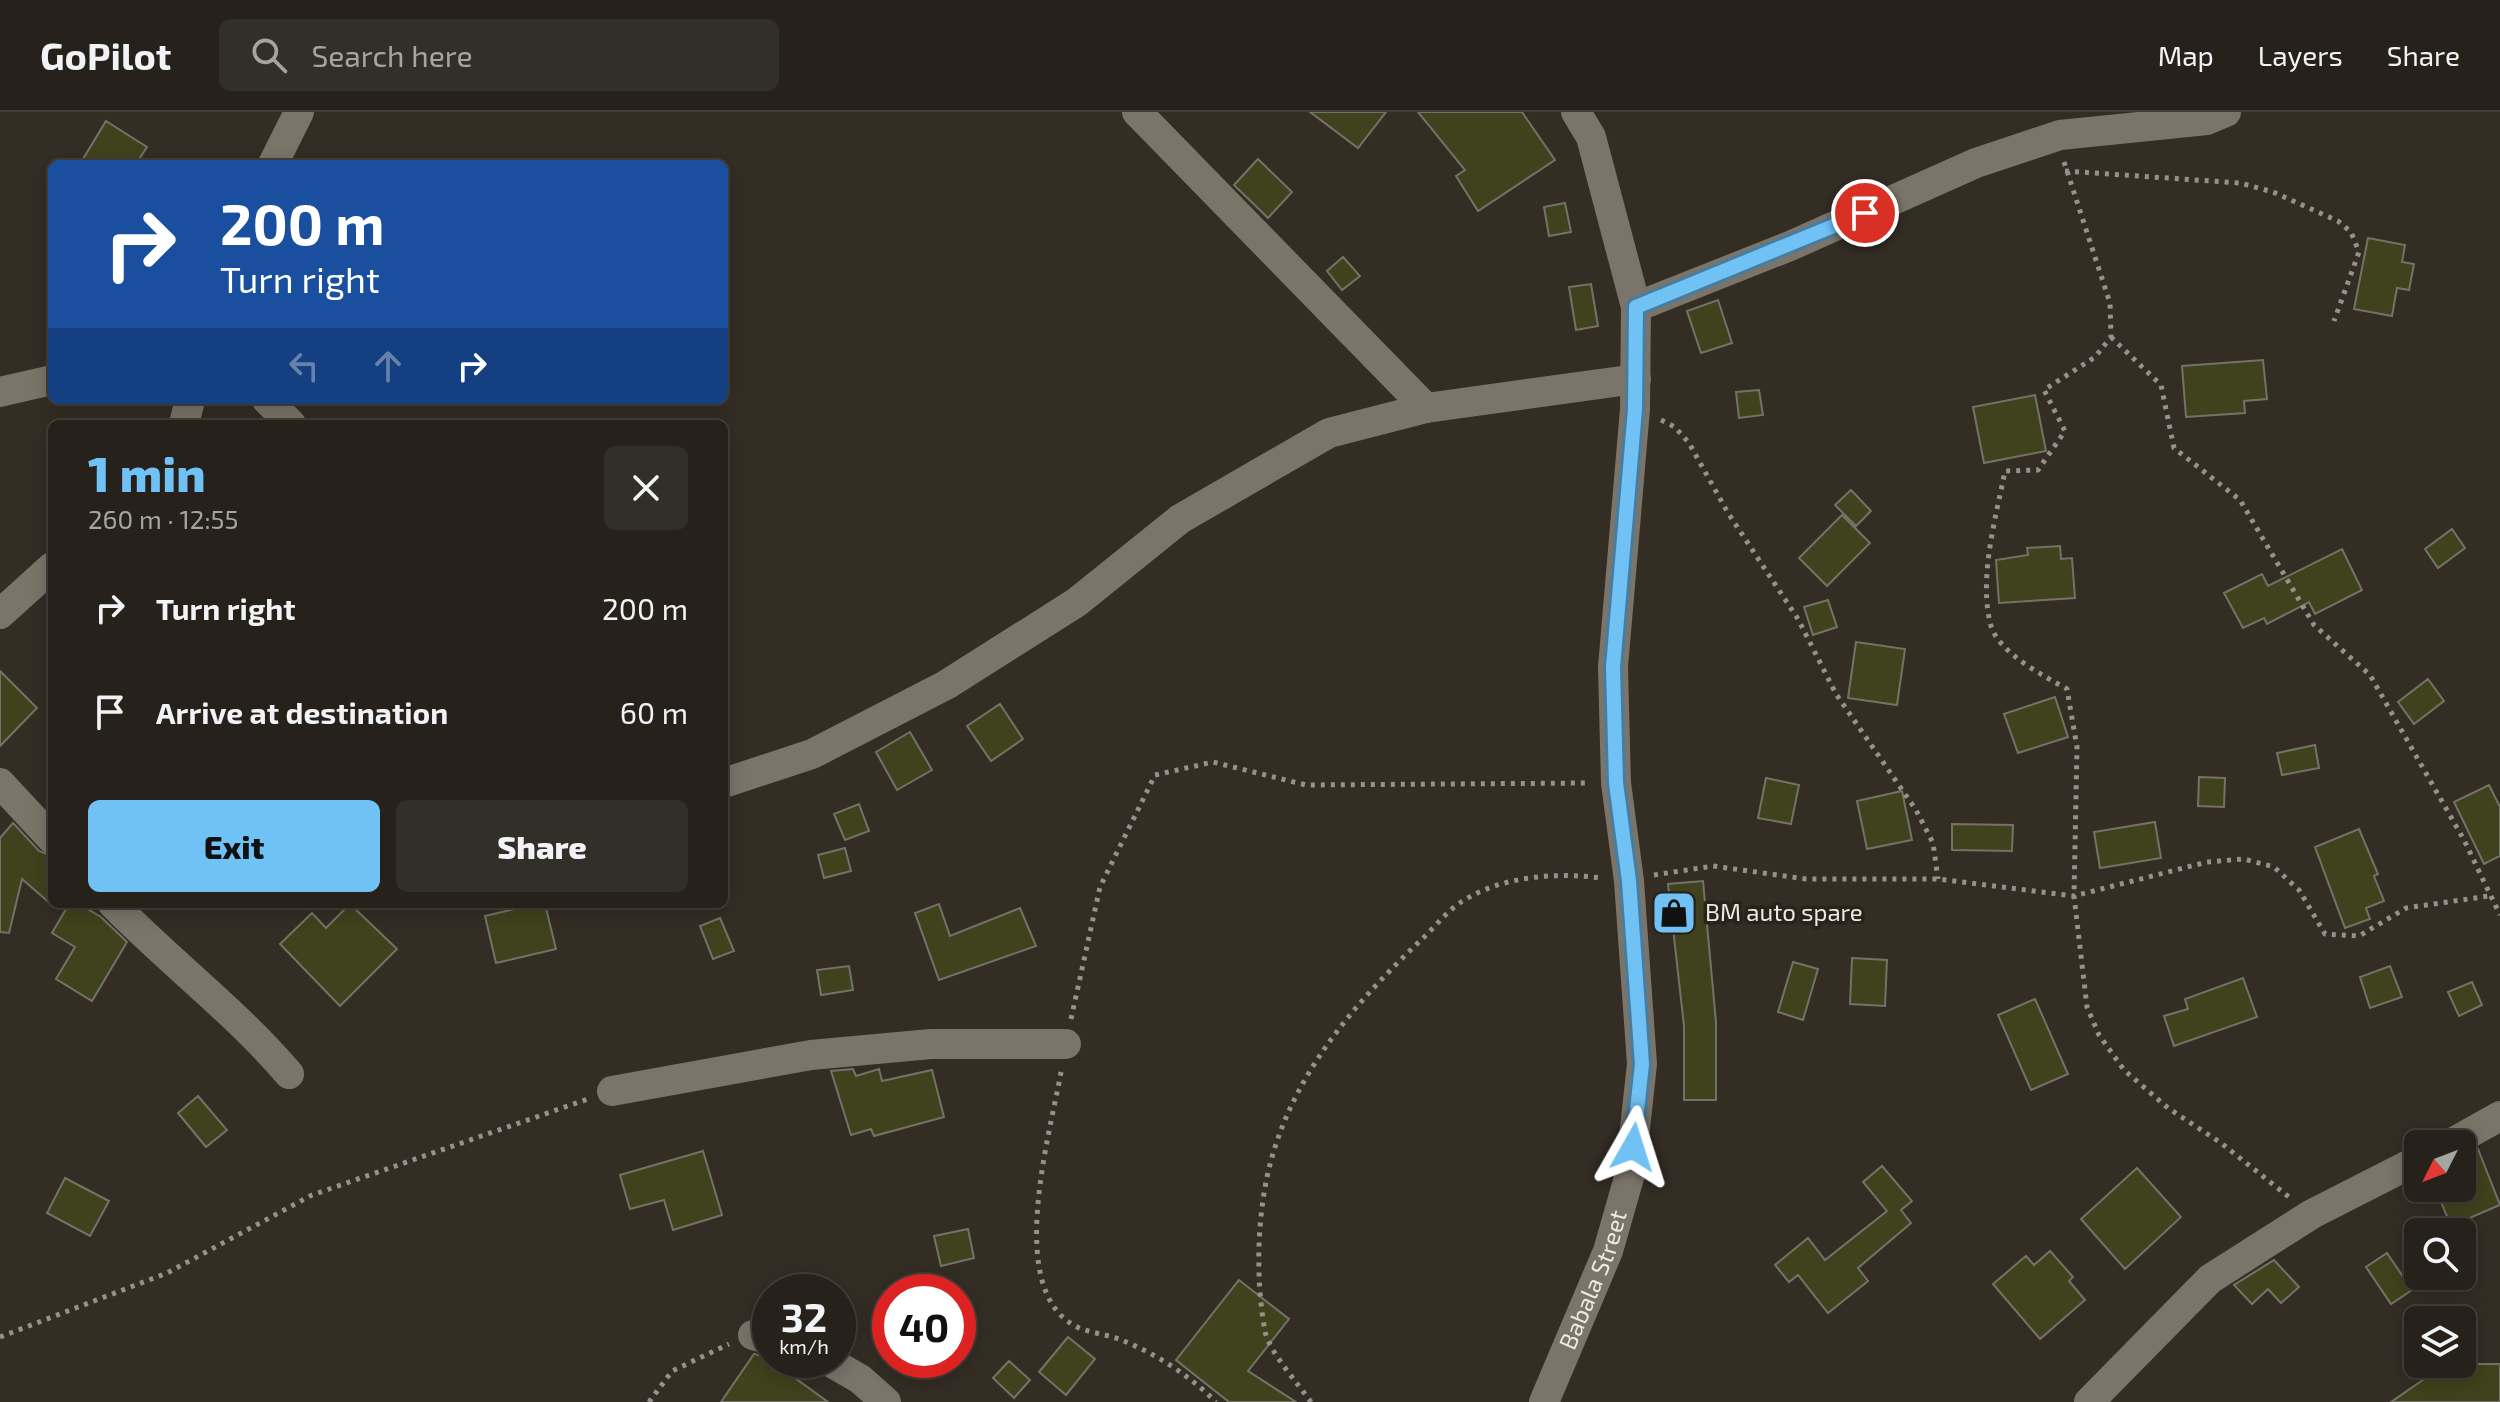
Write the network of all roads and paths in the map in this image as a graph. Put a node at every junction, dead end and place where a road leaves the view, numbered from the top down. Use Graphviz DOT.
graph roads {
  1 [pos="299,112"];
  2 [pos="1137,112"];
  3 [pos="1576,112"];
  4 [pos="2226,112"];
  5 [pos="2060,135"];
  6 [pos="275,160"];
  7 [pos="2065,171"];
  8 [pos="1636,307"];
  9 [pos="2334,321"];
  10 [pos="2111,337"];
  11 [pos="48,381"];
  12 [pos="0,392"];
  13 [pos="1635,394"];
  14 [pos="271,404"];
  15 [pos="1426,408"];
  16 [pos="287,420"];
  17 [pos="48,571"];
  18 [pos="0,614"];
  19 [pos="728,782"];
  20 [pos="0,783"];
  21 [pos="1616,783"];
  22 [pos="48,835"];
  23 [pos="1938,879"];
  24 [pos="1629,881"];
  25 [pos="2074,896"];
  26 [pos="2489,896"];
  27 [pos="117,908"];
  28 [pos="2500,915"];
  29 [pos="1066,1044"];
  30 [pos="289,1074"];
  31 [pos="612,1091"];
  32 [pos="2497,1127"];
  33 [pos="2476,1135"];
  34 [pos="2404,1167"];
  35 [pos="2312,1214"];
  36 [pos="0,1337"];
  37 [pos="752,1340"];
  38 [pos="856,1377"];
  39 [pos="1551,1400"];
  40 [pos="649,1402"];
  41 [pos="886,1402"];
  42 [pos="1216,1402"];
  43 [pos="1311,1402"];
  44 [pos="2089,1402"];
  1 -- 6 [label="street"];
  2 -- 15 [label="street"];
  3 -- 8 [label="street, Babala Street"];
  4 -- 5 [label="street"];
  5 -- 7 [label="path"];
  5 -- 8 [label="street"];
  7 -- 9 [label="path"];
  7 -- 10 [label="path"];
  8 -- 13 [label="street, Babala Street"];
  10 -- 25 [label="path"];
  10 -- 26 [label="path"];
  11 -- 12 [label="street"];
  13 -- 15 [label="street"];
  13 -- 21 [label="street, Babala Street"];
  13 -- 23 [label="path"];
  14 -- 16 [label="street"];
  15 -- 19 [label="street"];
  17 -- 18 [label="street"];
  20 -- 22 [label="street"];
  21 -- 24 [label="street, Babala Street"];
  21 -- 29 [label="path"];
  23 -- 24 [label="path"];
  23 -- 25 [label="path"];
  24 -- 39 [label="street, Babala Street"];
  24 -- 43 [label="path"];
  25 -- 26 [label="path"];
  25 -- 35 [label="path"];
  26 -- 28 [label="path"];
  27 -- 30 [label="street"];
  29 -- 31 [label="street"];
  29 -- 42 [label="path"];
  31 -- 36 [label="path"];
  32 -- 33 [label="street"];
  34 -- 35 [label="street"];
  35 -- 44 [label="street"];
  37 -- 40 [label="path"];
  38 -- 41 [label="street"];
}
